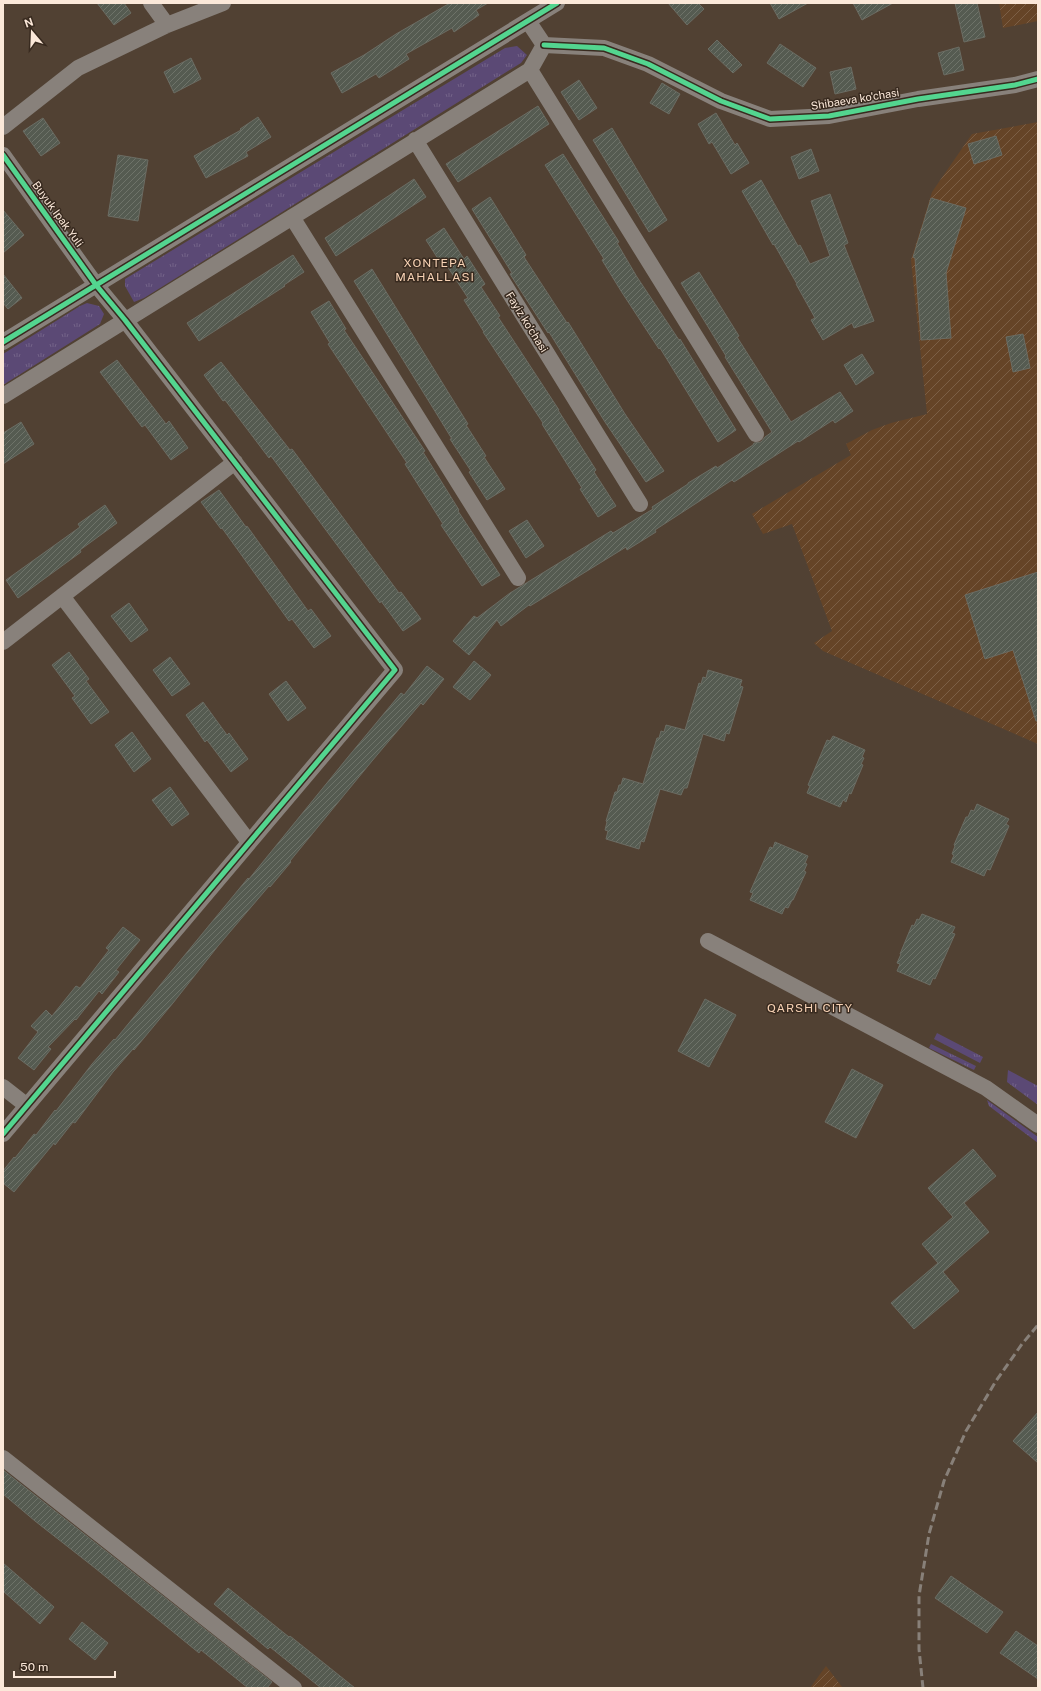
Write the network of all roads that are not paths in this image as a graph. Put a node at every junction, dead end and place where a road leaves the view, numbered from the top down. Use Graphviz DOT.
graph roads {
  1 [pos="151,3"];
  2 [pos="224,3"];
  3 [pos="557,3"];
  4 [pos="528,21"];
  5 [pos="167,25"];
  6 [pos="544,45"];
  7 [pos="530,70"];
  8 [pos="1038,79"];
  9 [pos="3,127"];
  10 [pos="415,140"];
  11 [pos="3,155"];
  12 [pos="292,217"];
  13 [pos="96,285"];
  14 [pos="126,320"];
  15 [pos="3,342"];
  16 [pos="3,396"];
  17 [pos="756,434"];
  18 [pos="235,462"];
  19 [pos="640,504"];
  20 [pos="518,578"];
  21 [pos="62,596"];
  22 [pos="3,642"];
  23 [pos="248,842"];
  24 [pos="708,941"];
  25 [pos="3,1088"];
  26 [pos="26,1106"];
  27 [pos="1038,1125"];
  28 [pos="3,1134"];
  29 [pos="3,1458"];
  30 [pos="294,1688"];
  1 -- 5 [label="street"];
  2 -- 5 [label="street"];
  3 -- 4 [label="street"];
  4 -- 6 [label="street"];
  4 -- 13 [label="street"];
  5 -- 9 [label="street"];
  6 -- 7 [label="street"];
  6 -- 8 [label="street, Shibaeva ko'chasi"];
  7 -- 10 [label="street"];
  7 -- 17 [label="street"];
  10 -- 12 [label="street"];
  10 -- 19 [label="street, Fayiz ko'chasi"];
  11 -- 13 [label="street, Buyuk Ipak Yuli"];
  12 -- 14 [label="street"];
  12 -- 20 [label="street"];
  13 -- 14 [label="street, Buyuk Ipak Yuli"];
  13 -- 15 [label="street"];
  14 -- 16 [label="street"];
  14 -- 18 [label="street, Buyuk Ipak Yuli"];
  18 -- 21 [label="street"];
  18 -- 23 [label="street, Buyuk Ipak Yuli"];
  21 -- 22 [label="street"];
  21 -- 23 [label="street"];
  23 -- 26 [label="street"];
  24 -- 27 [label="street"];
  25 -- 26 [label="street"];
  26 -- 28 [label="street"];
  29 -- 30 [label="street"];
}
